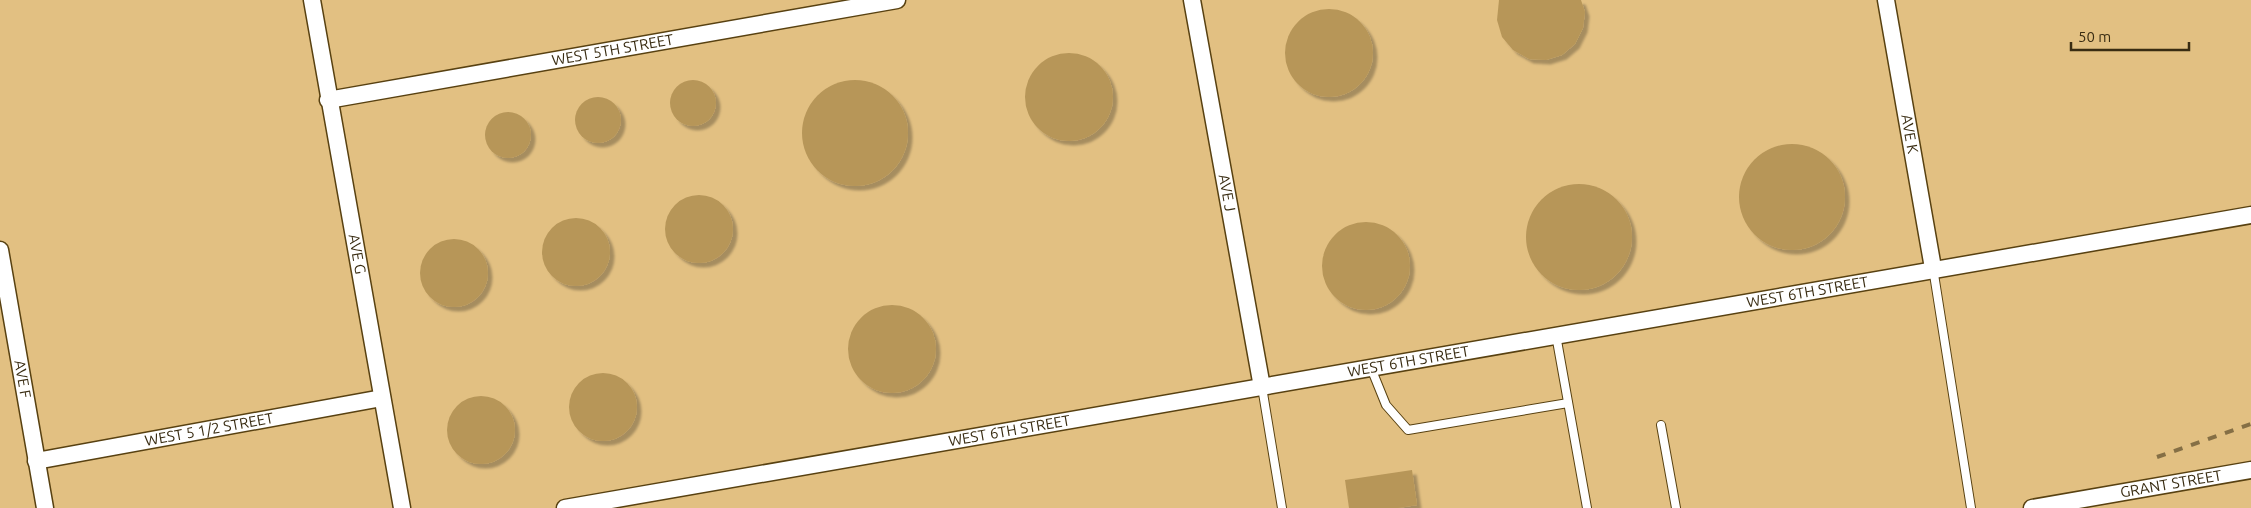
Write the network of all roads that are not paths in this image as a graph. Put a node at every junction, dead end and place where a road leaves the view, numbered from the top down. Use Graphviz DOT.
graph roads {
  1 [pos="312,0"];
  2 [pos="897,0"];
  3 [pos="1192,0"];
  4 [pos="1886,0"];
  5 [pos="328,100"];
  6 [pos="2251,214"];
  7 [pos="0,250"];
  8 [pos="1933,268"];
  9 [pos="1556,335"];
  10 [pos="1370,368"];
  11 [pos="1262,387"];
  12 [pos="382,398"];
  13 [pos="1568,403"];
  14 [pos="1661,425"];
  15 [pos="36,461"];
  16 [pos="2251,470"];
  17 [pos="44,508"];
  18 [pos="402,508"];
  19 [pos="565,508"];
  20 [pos="1282,508"];
  21 [pos="1587,508"];
  22 [pos="1676,508"];
  23 [pos="1971,508"];
  24 [pos="2032,508"];
  1 -- 5 [label="street, AVE G"];
  2 -- 5 [label="street, WEST 5TH STREET"];
  3 -- 11 [label="street, AVE J"];
  4 -- 8 [label="street, AVE K"];
  5 -- 12 [label="street, AVE G"];
  6 -- 8 [label="street, WEST 6TH STREET"];
  7 -- 15 [label="street, AVE F"];
  8 -- 9 [label="street, WEST 6TH STREET"];
  8 -- 23 [label="lane"];
  9 -- 10 [label="street, WEST 6TH STREET"];
  9 -- 13 [label="lane"];
  10 -- 11 [label="street, WEST 6TH STREET"];
  10 -- 13 [label="lane"];
  11 -- 19 [label="street, WEST 6TH STREET"];
  11 -- 20 [label="lane"];
  12 -- 15 [label="street, WEST 5 1/2 STREET"];
  12 -- 18 [label="street, AVE G"];
  13 -- 21 [label="lane"];
  14 -- 22 [label="lane"];
  15 -- 17 [label="street, AVE F"];
  16 -- 24 [label="street, GRANT STREET"];
}
